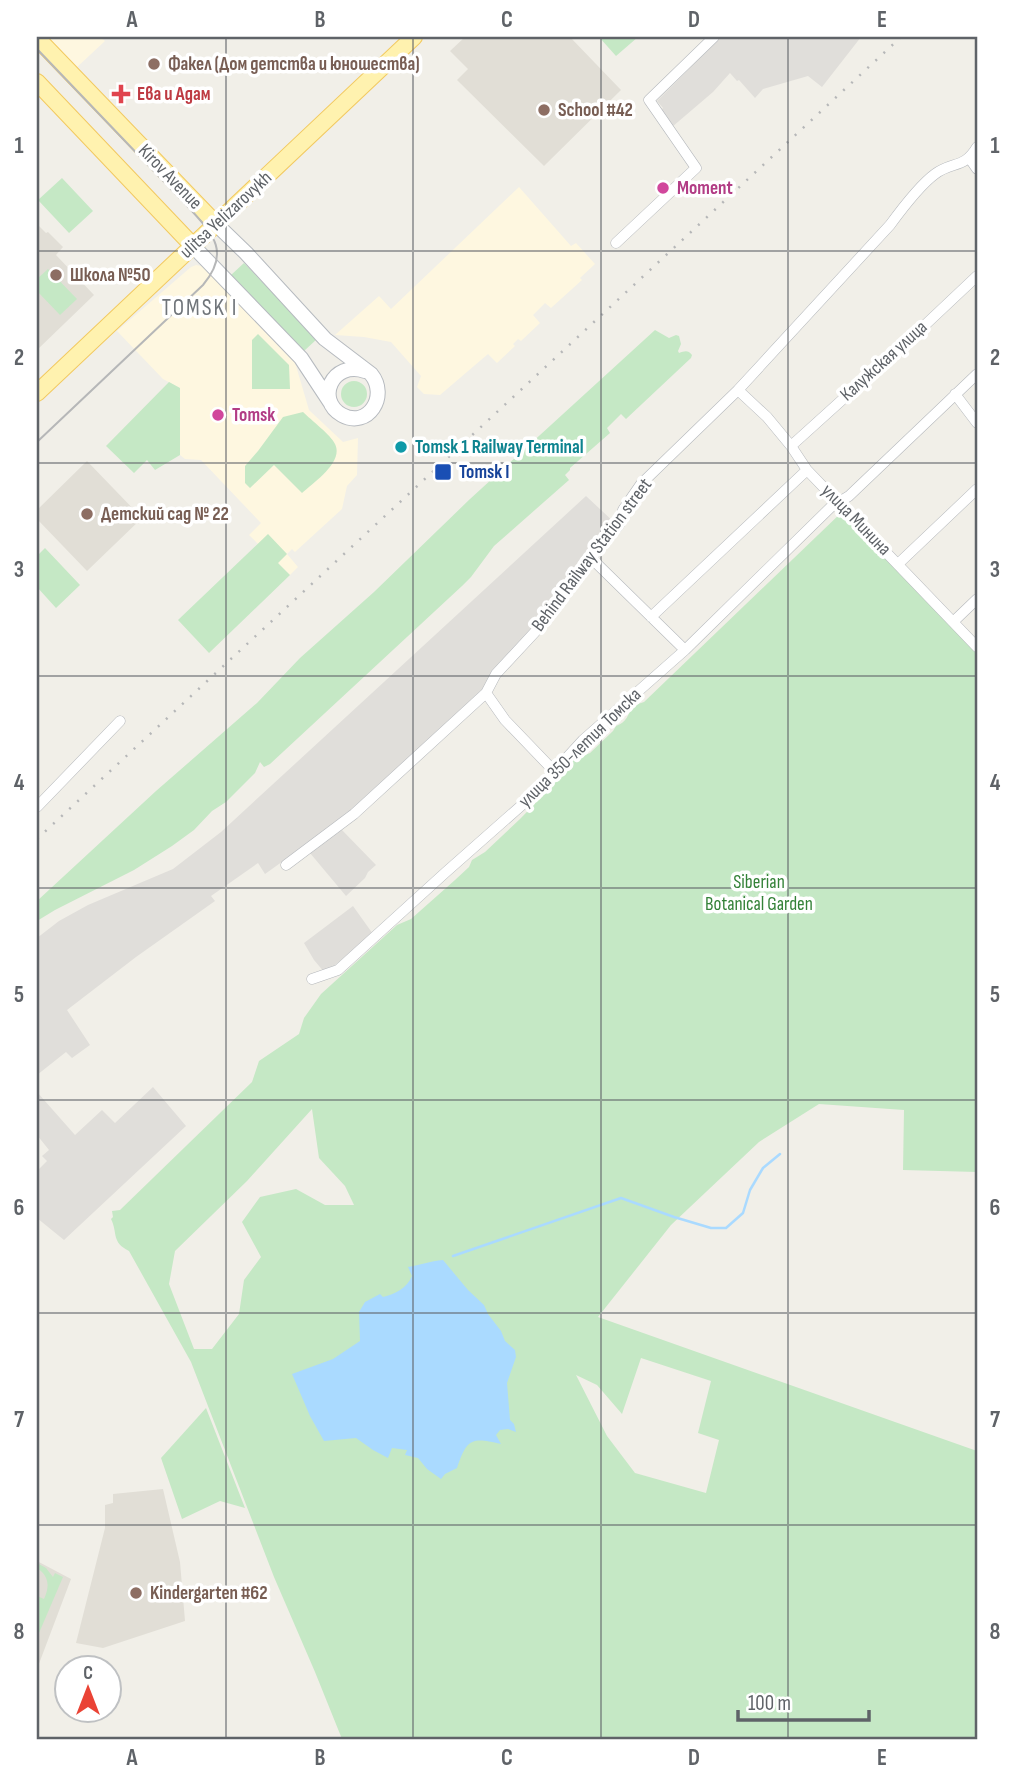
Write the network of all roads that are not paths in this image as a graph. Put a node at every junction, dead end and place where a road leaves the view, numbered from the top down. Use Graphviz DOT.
graph roads {
  1 [pos="414,37"];
  2 [pos="715,37"];
  3 [pos="37,38"];
  4 [pos="37,82"];
  5 [pos="977,148"];
  6 [pos="970,159"];
  7 [pos="977,169"];
  8 [pos="216,224"];
  9 [pos="616,243"];
  10 [pos="193,246"];
  11 [pos="977,276"];
  12 [pos="365,371"];
  13 [pos="977,374"];
  14 [pos="738,390"];
  15 [pos="37,393"];
  16 [pos="955,394"];
  17 [pos="332,404"];
  18 [pos="977,423"];
  19 [pos="791,446"];
  20 [pos="807,470"];
  21 [pos="977,489"];
  22 [pos="839,502"];
  23 [pos="591,558"];
  24 [pos="898,564"];
  25 [pos="977,599"];
  26 [pos="651,617"];
  27 [pos="953,622"];
  28 [pos="977,647"];
  29 [pos="685,650"];
  30 [pos="486,693"];
  31 [pos="120,721"];
  32 [pos="555,771"];
  33 [pos="37,807"];
  34 [pos="286,865"];
  35 [pos="312,979"];
  1 -- 8 [label="main road, ulitsa Yelizarovykh"];
  2 -- 9 [label="street"];
  3 -- 8 [label="main road, Kirov Avenue"];
  4 -- 10 [label="main road, Kirov Avenue"];
  5 -- 6 [label="street"];
  6 -- 7 [label="street"];
  6 -- 14 [label="street, Behind Railway Station street"];
  8 -- 10 [label="main road, ulitsa Yelizarovykh"];
  8 -- 12 [label="main road, Kirov Avenue"];
  10 -- 15 [label="main road, ulitsa Yelizarovykh"];
  10 -- 17 [label="main road, Kirov Avenue"];
  11 -- 19 [label="street, Калужская улица"];
  12 -- 17 [label="main road"];
  12 -- 17 [label="main road"];
  13 -- 16 [label="street, улица 350-летия Томска"];
  14 -- 19 [label="street, улица Минина"];
  14 -- 23 [label="street, Behind Railway Station street"];
  16 -- 18 [label="street"];
  16 -- 22 [label="street, улица 350-летия Томска"];
  19 -- 20 [label="street, улица Минина"];
  20 -- 22 [label="street, улица Минина"];
  20 -- 26 [label="street"];
  21 -- 24 [label="street"];
  22 -- 24 [label="street, улица Минина"];
  22 -- 29 [label="street, улица 350-летия Томска"];
  23 -- 26 [label="street"];
  23 -- 30 [label="street, Behind Railway Station street"];
  24 -- 27 [label="street, улица Минина"];
  25 -- 27 [label="street"];
  26 -- 29 [label="street"];
  27 -- 28 [label="street, улица Минина"];
  29 -- 32 [label="street, улица 350-летия Томска"];
  30 -- 32 [label="street"];
  30 -- 34 [label="street, Behind Railway Station street"];
  31 -- 33 [label="street"];
  32 -- 35 [label="street, улица 350-летия Томска"];
}
